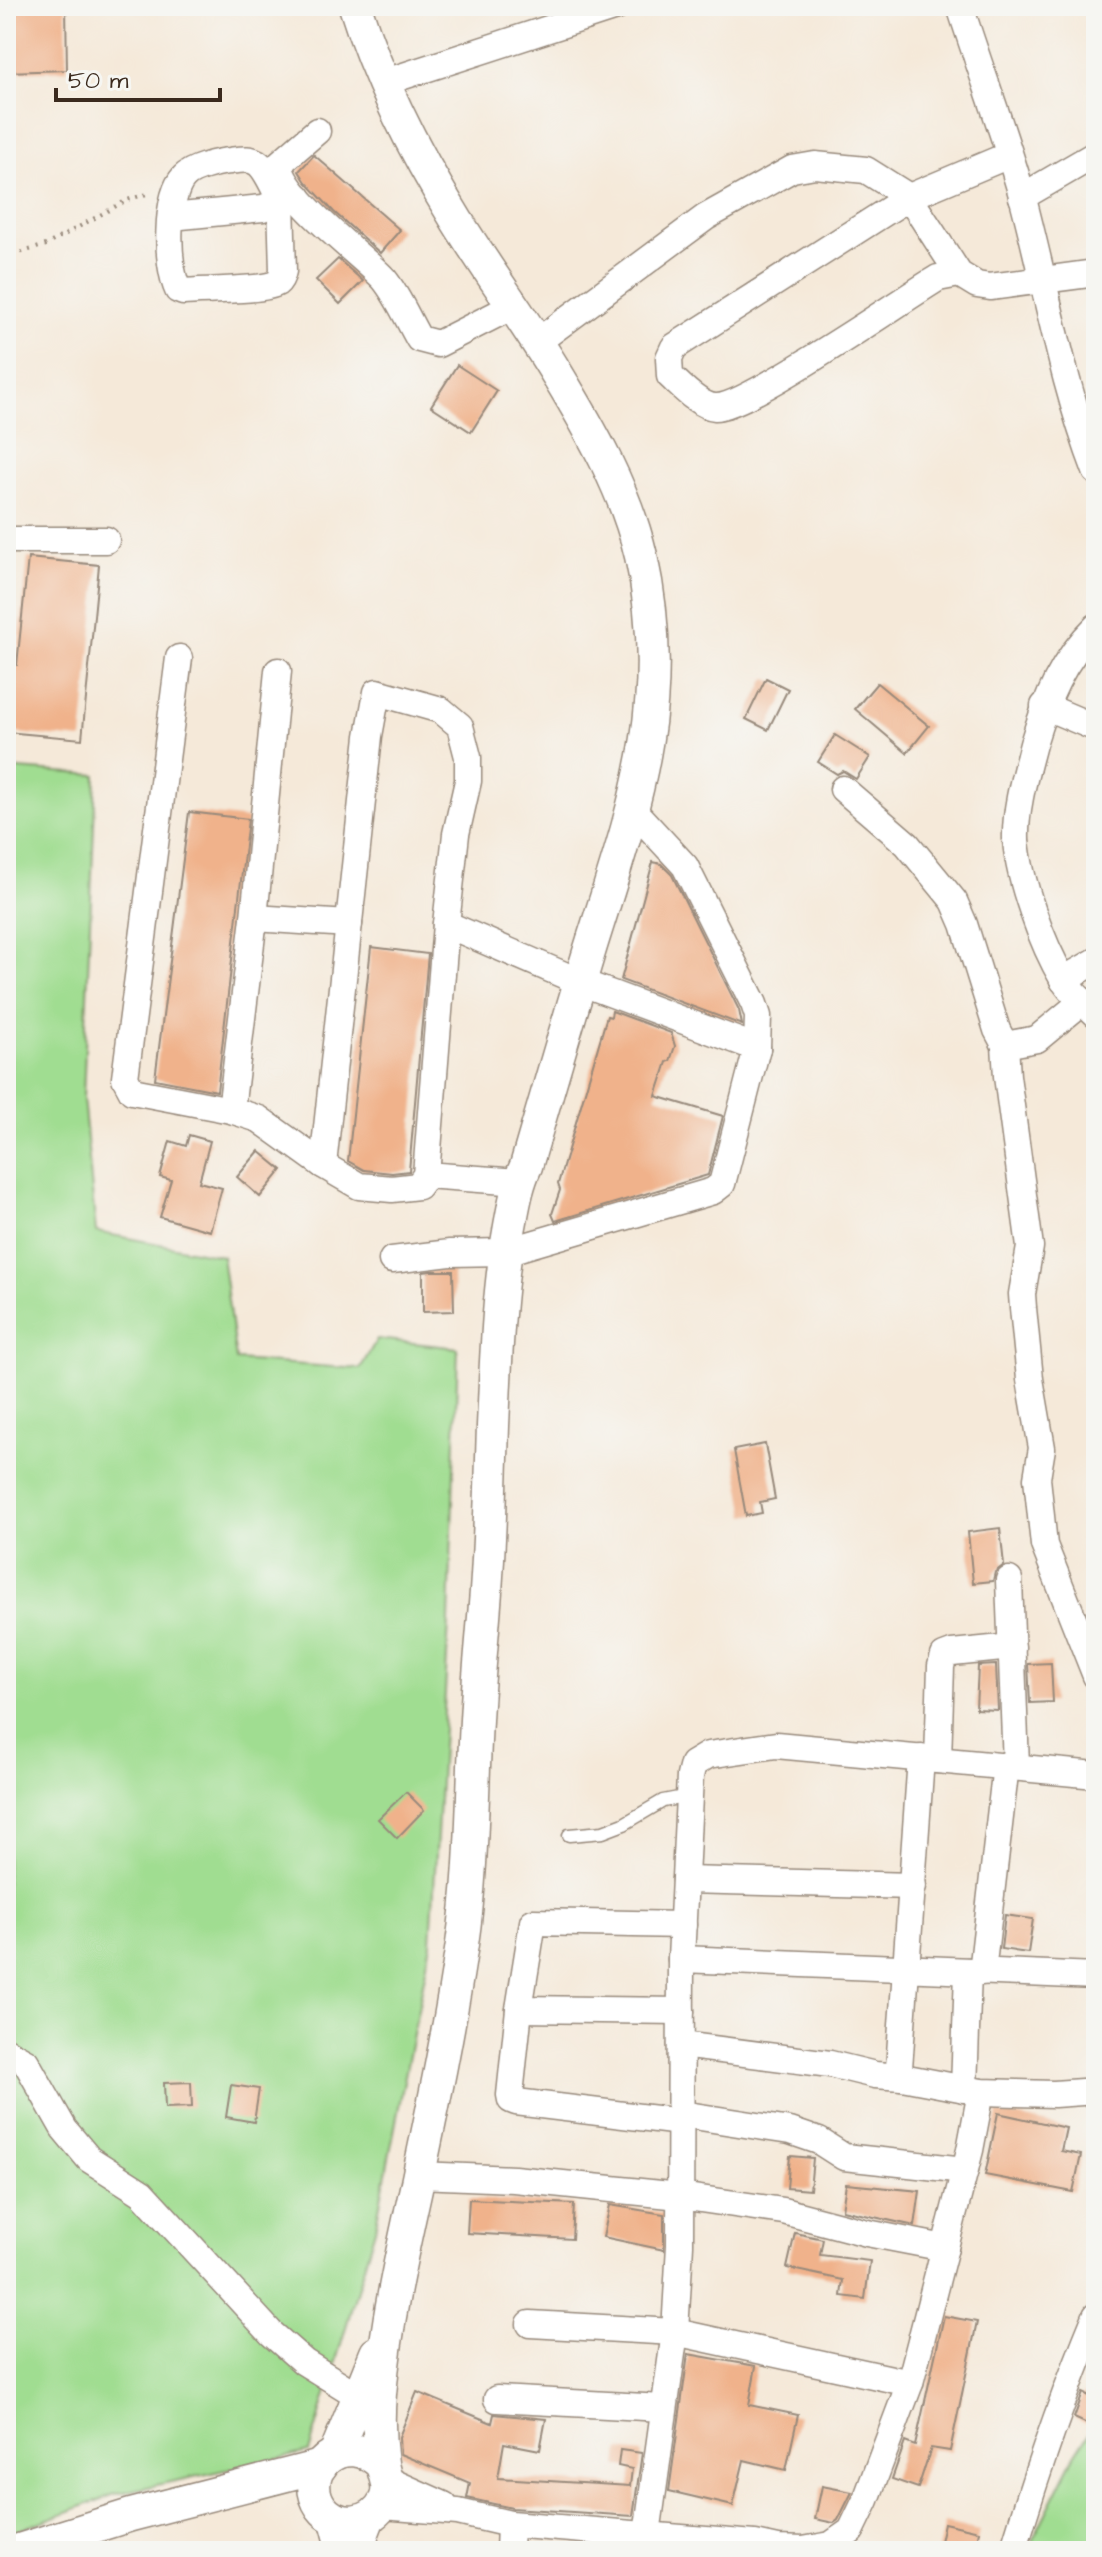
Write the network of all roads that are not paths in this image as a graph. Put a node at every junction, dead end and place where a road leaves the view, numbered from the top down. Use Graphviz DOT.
graph roads {
  1 [pos="355,6"];
  2 [pos="619,6"];
  3 [pos="960,6"];
  4 [pos="382,83"];
  5 [pos="317,131"];
  6 [pos="1096,154"];
  7 [pos="1009,155"];
  8 [pos="909,197"];
  9 [pos="1022,197"];
  10 [pos="290,199"];
  11 [pos="171,217"];
  12 [pos="1096,273"];
  13 [pos="959,274"];
  14 [pos="1042,282"];
  15 [pos="513,306"];
  16 [pos="537,342"];
  17 [pos="1096,471"];
  18 [pos="6,540"];
  19 [pos="106,540"];
  20 [pos="1096,627"];
  21 [pos="179,658"];
  22 [pos="278,671"];
  23 [pos="1044,706"];
  24 [pos="1096,728"];
  25 [pos="843,789"];
  26 [pos="634,811"];
  27 [pos="254,918"];
  28 [pos="349,924"];
  29 [pos="446,924"];
  30 [pos="1096,961"];
  31 [pos="1063,980"];
  32 [pos="580,982"];
  33 [pos="1089,1008"];
  34 [pos="1005,1045"];
  35 [pos="757,1048"];
  36 [pos="231,1110"];
  37 [pos="323,1165"];
  38 [pos="426,1175"];
  39 [pos="519,1182"];
  40 [pos="505,1252"];
  41 [pos="392,1260"];
  42 [pos="1009,1580"];
  43 [pos="1012,1647"];
  44 [pos="1096,1676"];
  45 [pos="930,1759"];
  46 [pos="1011,1765"];
  47 [pos="1096,1775"];
  48 [pos="689,1796"];
  49 [pos="569,1835"];
  50 [pos="685,1880"];
  51 [pos="913,1886"];
  52 [pos="683,1925"];
  53 [pos="681,1959"];
  54 [pos="906,1969"];
  55 [pos="975,1972"];
  56 [pos="1096,1976"];
  57 [pos="519,2009"];
  58 [pos="681,2011"];
  59 [pos="681,2045"];
  60 [pos="6,2051"];
  61 [pos="902,2077"];
  62 [pos="973,2090"];
  63 [pos="1096,2091"];
  64 [pos="681,2118"];
  65 [pos="965,2170"];
  66 [pos="419,2175"];
  67 [pos="680,2196"];
  68 [pos="945,2248"];
  69 [pos="1096,2316"];
  70 [pos="530,2324"];
  71 [pos="385,2332"];
  72 [pos="675,2332"];
  73 [pos="910,2383"];
  74 [pos="357,2395"];
  75 [pos="497,2399"];
  76 [pos="663,2408"];
  77 [pos="328,2459"];
  78 [pos="245,2487"];
  79 [pos="381,2492"];
  80 [pos="329,2515"];
  81 [pos="510,2524"];
  82 [pos="647,2534"];
  83 [pos="778,2550"];
  84 [pos="16,2551"];
  85 [pos="341,2551"];
  86 [pos="359,2551"];
  87 [pos="509,2551"];
  88 [pos="1013,2551"];
  1 -- 4 [label="street"];
  2 -- 4 [label="street"];
  3 -- 7 [label="street"];
  4 -- 15 [label="street"];
  5 -- 10 [label="street"];
  6 -- 9 [label="street"];
  7 -- 8 [label="street"];
  7 -- 9 [label="street"];
  8 -- 13 [label="street"];
  8 -- 13 [label="street"];
  8 -- 16 [label="street"];
  9 -- 14 [label="street"];
  10 -- 11 [label="street"];
  10 -- 11 [label="street"];
  10 -- 11 [label="street"];
  10 -- 15 [label="street"];
  12 -- 14 [label="street"];
  13 -- 14 [label="street"];
  14 -- 17 [label="street"];
  15 -- 16 [label="street"];
  16 -- 26 [label="street"];
  18 -- 19 [label="street"];
  20 -- 23 [label="street"];
  21 -- 36 [label="street"];
  22 -- 27 [label="street"];
  23 -- 24 [label="street"];
  23 -- 31 [label="street"];
  25 -- 34 [label="street"];
  26 -- 32 [label="street"];
  26 -- 35 [label="street"];
  27 -- 28 [label="street"];
  27 -- 36 [label="street"];
  28 -- 29 [label="street"];
  28 -- 37 [label="street"];
  29 -- 32 [label="street"];
  29 -- 38 [label="street"];
  30 -- 31 [label="street"];
  31 -- 33 [label="street"];
  32 -- 35 [label="street"];
  32 -- 39 [label="street"];
  33 -- 34 [label="street"];
  34 -- 44 [label="street"];
  35 -- 40 [label="street"];
  36 -- 37 [label="street"];
  37 -- 38 [label="street"];
  38 -- 39 [label="street"];
  39 -- 40 [label="street"];
  40 -- 41 [label="street"];
  40 -- 66 [label="street"];
  42 -- 43 [label="street"];
  43 -- 45 [label="street"];
  43 -- 46 [label="street"];
  45 -- 46 [label="street"];
  45 -- 48 [label="street"];
  45 -- 51 [label="street"];
  46 -- 47 [label="street"];
  46 -- 55 [label="street"];
  48 -- 49 [label="lane"];
  48 -- 50 [label="street"];
  50 -- 51 [label="street"];
  50 -- 52 [label="street"];
  51 -- 54 [label="street"];
  52 -- 53 [label="street"];
  52 -- 57 [label="street"];
  53 -- 54 [label="street"];
  53 -- 58 [label="street"];
  54 -- 55 [label="street"];
  54 -- 61 [label="street"];
  55 -- 56 [label="street"];
  55 -- 62 [label="street"];
  57 -- 58 [label="street"];
  57 -- 64 [label="street"];
  58 -- 59 [label="street"];
  59 -- 61 [label="street"];
  59 -- 64 [label="street"];
  60 -- 74 [label="street"];
  61 -- 62 [label="street"];
  62 -- 63 [label="street"];
  62 -- 65 [label="street"];
  64 -- 65 [label="street"];
  64 -- 67 [label="street"];
  65 -- 68 [label="street"];
  66 -- 67 [label="street"];
  66 -- 71 [label="street"];
  67 -- 68 [label="street"];
  67 -- 72 [label="street"];
  68 -- 73 [label="street"];
  69 -- 88 [label="street"];
  70 -- 72 [label="street"];
  71 -- 74 [label="street"];
  71 -- 79 [label="street"];
  72 -- 73 [label="street"];
  72 -- 76 [label="street"];
  73 -- 83 [label="street"];
  74 -- 77 [label="street"];
  75 -- 76 [label="street"];
  76 -- 82 [label="street"];
  77 -- 78 [label="street"];
  77 -- 79 [label="street"];
  77 -- 80 [label="street"];
  78 -- 80 [label="street"];
  78 -- 84 [label="street"];
  79 -- 80 [label="street"];
  79 -- 81 [label="street"];
  79 -- 86 [label="street"];
  80 -- 85 [label="street"];
  81 -- 82 [label="street"];
  81 -- 87 [label="street"];
  82 -- 83 [label="street"];
}
